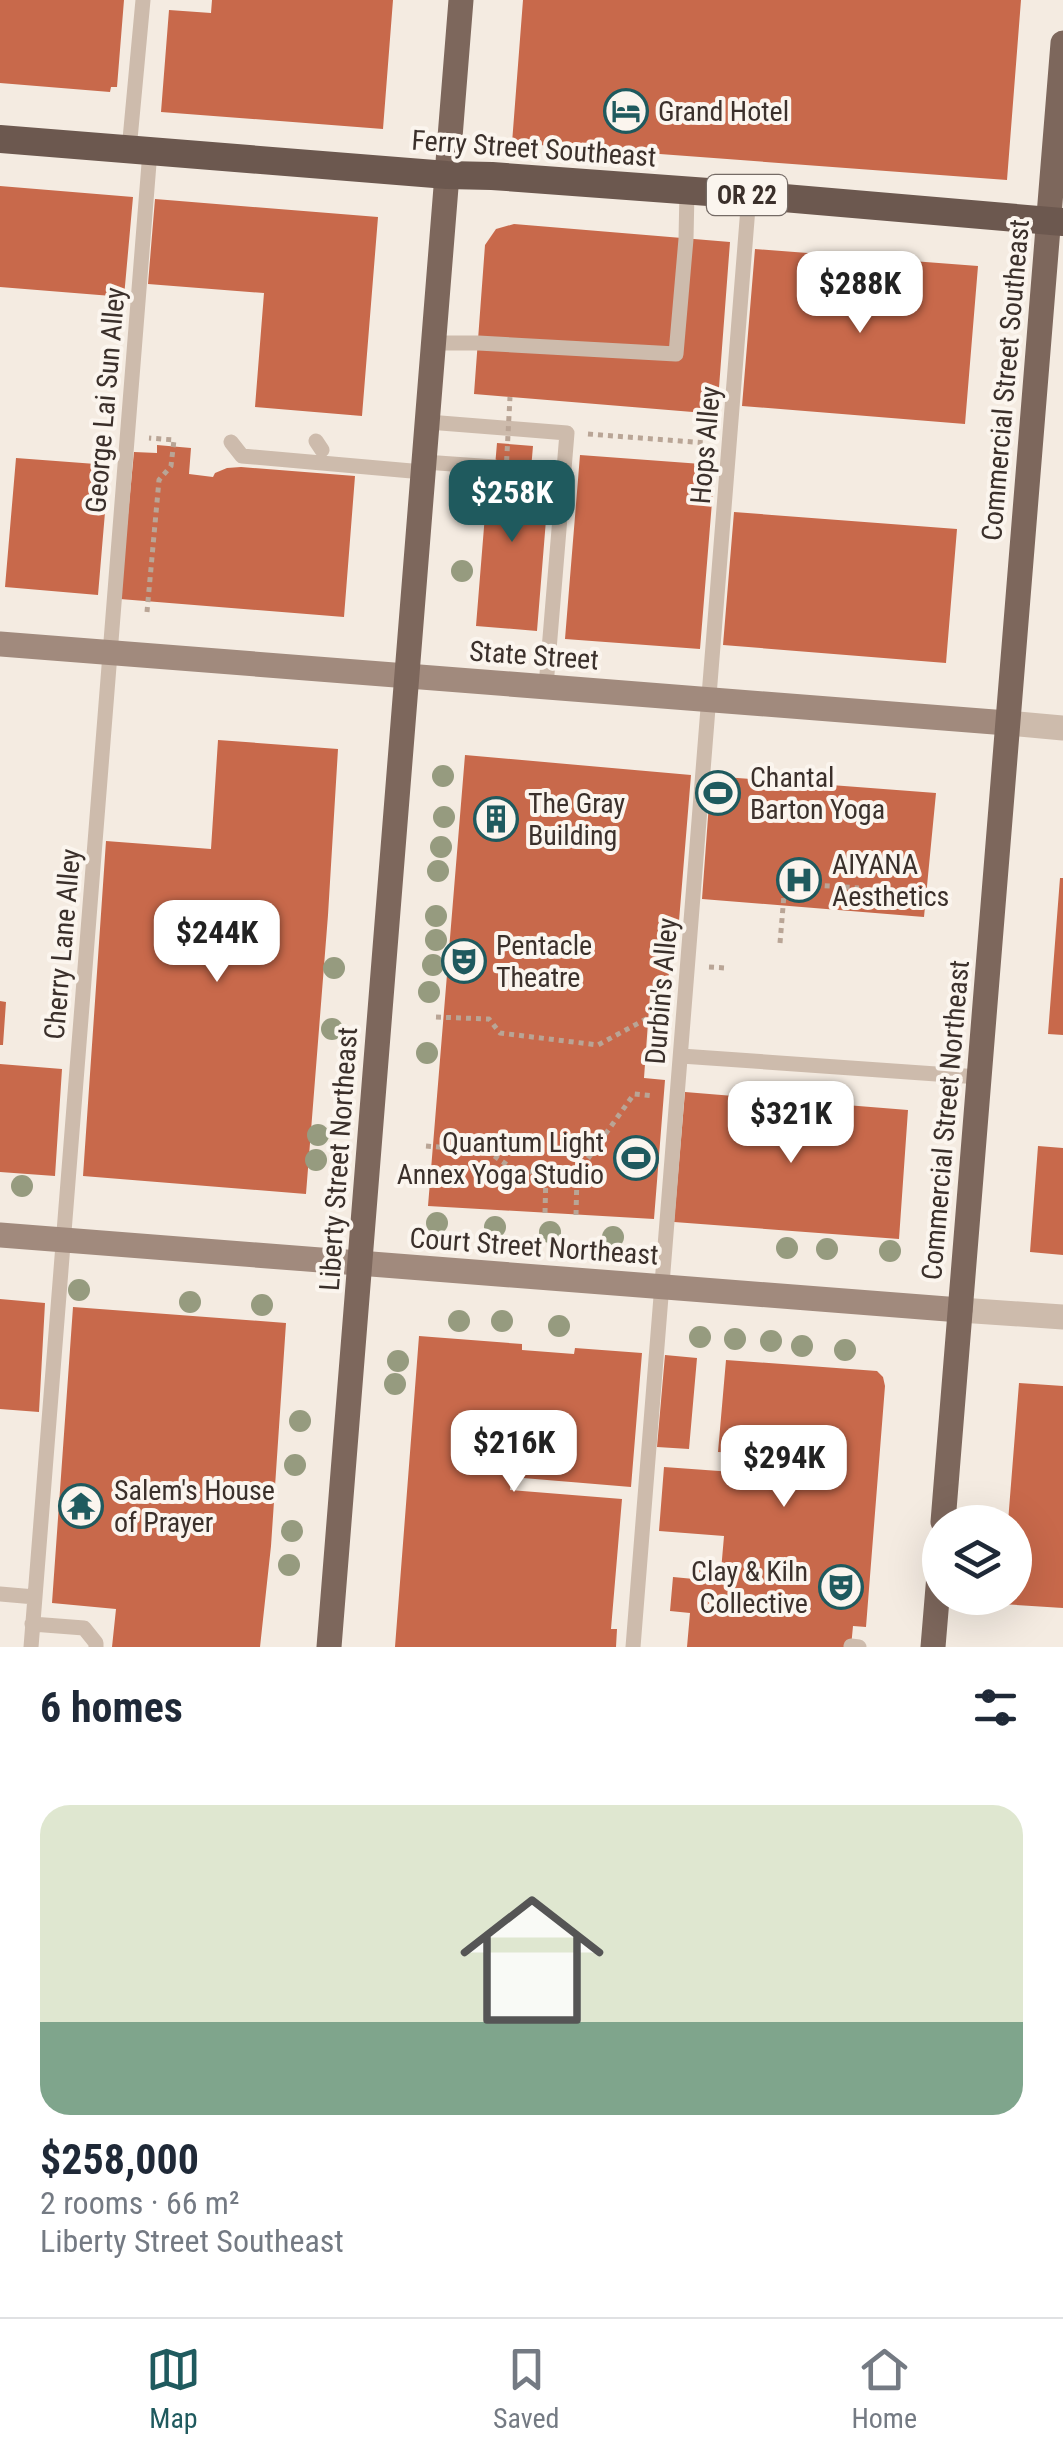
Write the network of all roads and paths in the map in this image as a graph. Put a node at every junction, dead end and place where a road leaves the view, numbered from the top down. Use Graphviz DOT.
graph roads {
  1 [pos="142,0"];
  2 [pos="461,0"];
  3 [pos="1063,42"];
  4 [pos="0,139"];
  5 [pos="140,150"];
  6 [pos="447,175"];
  7 [pos="687,191"];
  8 [pos="750,195"];
  9 [pos="1055,221"];
  10 [pos="434,343"];
  11 [pos="510,397"];
  12 [pos="428,422"];
  13 [pos="567,432"];
  14 [pos="127,438"];
  15 [pos="231,442"];
  16 [pos="730,445"];
  17 [pos="424,467"];
  18 [pos="495,467"];
  19 [pos="531,470"];
  20 [pos="564,472"];
  21 [pos="505,491"];
  22 [pos="147,612"];
  23 [pos="0,644"];
  24 [pos="110,652"];
  25 [pos="407,676"];
  26 [pos="546,686"];
  27 [pos="709,699"];
  28 [pos="1007,722"];
  29 [pos="1063,728"];
  30 [pos="860,888"];
  31 [pos="780,942"];
  32 [pos="436,1017"];
  33 [pos="648,1018"];
  34 [pos="680,1056"];
  35 [pos="979,1077"];
  36 [pos="664,1096"];
  37 [pos="426,1146"];
  38 [pos="546,1172"];
  39 [pos="576,1174"];
  40 [pos="545,1213"];
  41 [pos="576,1214"];
  42 [pos="0,1235"];
  43 [pos="63,1240"];
  44 [pos="360,1263"];
  45 [pos="662,1286"];
  46 [pos="960,1310"];
  47 [pos="1063,1318"];
  48 [pos="944,1505"];
  49 [pos="0,1594"];
  50 [pos="35,1597"];
  51 [pos="936,1615"];
  52 [pos="32,1624"];
  53 [pos="851,1646"];
  54 [pos="30,1647"];
  55 [pos="96,1647"];
  56 [pos="329,1647"];
  57 [pos="633,1647"];
  58 [pos="859,1647"];
  59 [pos="933,1647"];
  1 -- 5 [label="lane, George Lai Sun Alley"];
  2 -- 6 [label="main road, Liberty Street Northeast"];
  3 -- 9 [label="main road, Commercial Street Southeast"];
  4 -- 5 [label="highway, Ferry Street Southeast / OR 22"];
  5 -- 6 [label="highway, Ferry Street Southeast / OR 22"];
  5 -- 14 [label="lane, George Lai Sun Alley"];
  6 -- 7 [label="highway, Ferry Street Southeast / OR 22"];
  6 -- 10 [label="main road, Liberty Street Northeast"];
  7 -- 8 [label="highway, Ferry Street Southeast / OR 22"];
  7 -- 10 [label="lane"];
  8 -- 9 [label="highway, Ferry Street Southeast / OR 22"];
  8 -- 16 [label="lane, Hops Alley"];
  9 -- 28 [label="main road, Commercial Street Southeast"];
  10 -- 12 [label="main road, Liberty Street Northeast"];
  11 -- 21 [label="path, bridge"];
  12 -- 13 [label="lane"];
  12 -- 17 [label="main road, Liberty Street Northeast"];
  13 -- 16 [label="path"];
  13 -- 20 [label="lane"];
  14 -- 22 [label="path"];
  14 -- 24 [label="lane, George Lai Sun Alley"];
  15 -- 17 [label="lane"];
  16 -- 27 [label="lane, Hops Alley"];
  17 -- 18 [label="lane"];
  17 -- 25 [label="main road, Liberty Street Northeast"];
  19 -- 20 [label="lane"];
  20 -- 26 [label="lane"];
  23 -- 24 [label="main road, State Street"];
  24 -- 25 [label="main road, State Street"];
  24 -- 43 [label="lane, Cherry Lane Alley"];
  25 -- 26 [label="main road, State Street"];
  25 -- 44 [label="main road, Liberty Street Northeast"];
  26 -- 27 [label="main road, State Street"];
  27 -- 28 [label="main road, State Street"];
  27 -- 34 [label="lane, Durbin's Alley"];
  28 -- 29 [label="street, State Street"];
  28 -- 35 [label="main road, Commercial Street Northeast"];
  30 -- 31 [label="path"];
  32 -- 33 [label="path"];
  34 -- 35 [label="lane"];
  34 -- 45 [label="lane, Durbin's Alley"];
  35 -- 46 [label="main road, Commercial Street Northeast"];
  36 -- 39 [label="path"];
  37 -- 38 [label="path"];
  38 -- 39 [label="path"];
  38 -- 40 [label="path"];
  39 -- 41 [label="path"];
  42 -- 43 [label="main road, Court Street Northeast"];
  43 -- 44 [label="main road, Court Street Northeast"];
  43 -- 50 [label="lane, Cherry Lane Alley"];
  44 -- 45 [label="main road, Court Street Northeast"];
  44 -- 56 [label="main road, Liberty Street Northeast"];
  45 -- 46 [label="main road, Court Street Northeast"];
  45 -- 57 [label="lane, Durbin's Alley"];
  46 -- 47 [label="street, Court Street Northeast"];
  46 -- 48 [label="main road, Commercial Street Northeast"];
  49 -- 50 [label="lane"];
  50 -- 52 [label="lane, Cherry Lane Alley"];
  51 -- 59 [label="main road"];
  52 -- 54 [label="lane, Cherry Lane Alley"];
  52 -- 55 [label="lane"];
  53 -- 58 [label="lane"];
}
